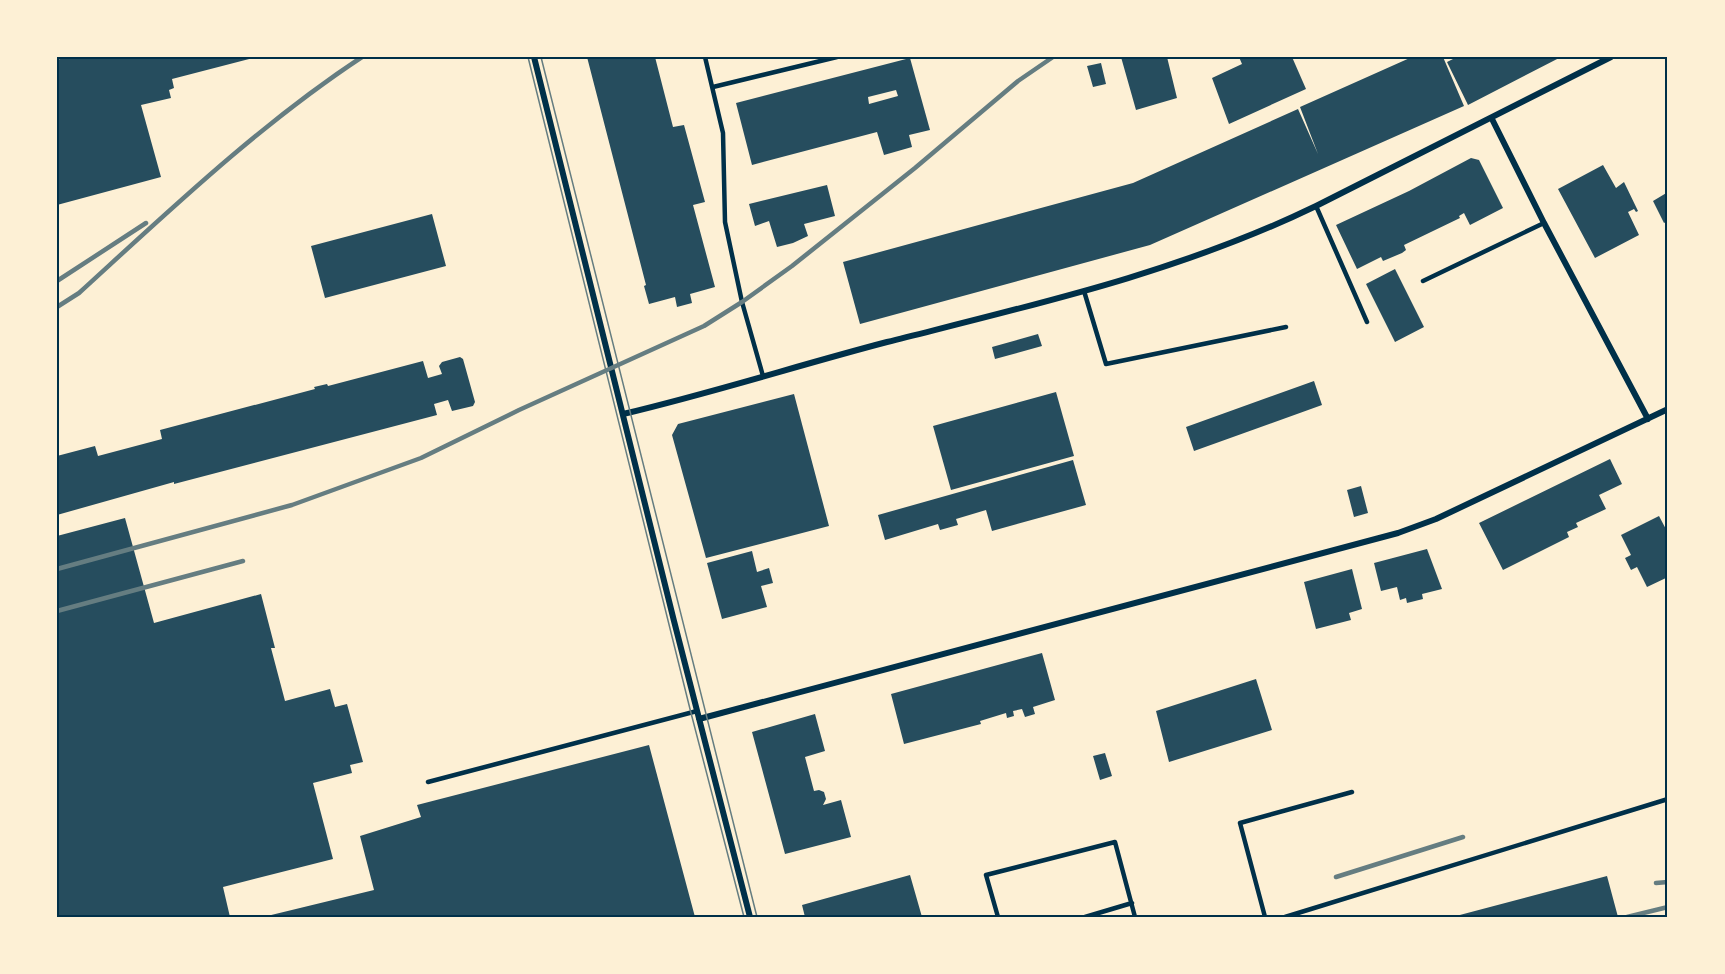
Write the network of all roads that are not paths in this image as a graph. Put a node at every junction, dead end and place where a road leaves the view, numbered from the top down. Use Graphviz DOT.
graph roads {
  1 [pos="534,57"];
  2 [pos="705,57"];
  3 [pos="837,57"];
  4 [pos="1611,57"];
  5 [pos="713,87"];
  6 [pos="1492,119"];
  7 [pos="1316,206"];
  8 [pos="1544,223"];
  9 [pos="1423,281"];
  10 [pos="1084,291"];
  11 [pos="1367,322"];
  12 [pos="1286,327"];
  13 [pos="763,376"];
  14 [pos="1668,409"];
  15 [pos="623,414"];
  16 [pos="1647,419"];
  17 [pos="697,711"];
  18 [pos="699,719"];
  19 [pos="428,782"];
  20 [pos="1352,792"];
  21 [pos="1668,799"];
  22 [pos="1132,903"];
  23 [pos="750,917"];
  24 [pos="998,917"];
  25 [pos="1085,917"];
  26 [pos="1136,917"];
  27 [pos="1265,917"];
  28 [pos="1285,917"];
  1 -- 15 [label="street"];
  2 -- 5 [label="lane"];
  3 -- 5 [label="lane"];
  4 -- 6 [label="street"];
  5 -- 13 [label="lane"];
  6 -- 7 [label="street"];
  6 -- 8 [label="street"];
  7 -- 10 [label="street"];
  7 -- 11 [label="lane"];
  8 -- 9 [label="lane"];
  8 -- 16 [label="street"];
  10 -- 12 [label="lane"];
  10 -- 13 [label="street"];
  13 -- 15 [label="street"];
  14 -- 16 [label="street"];
  15 -- 17 [label="street"];
  16 -- 18 [label="street"];
  17 -- 18 [label="street"];
  17 -- 19 [label="lane"];
  18 -- 23 [label="street"];
  20 -- 27 [label="lane"];
  21 -- 28 [label="lane"];
  22 -- 24 [label="lane"];
  22 -- 25 [label="lane"];
  22 -- 26 [label="lane"];
}
